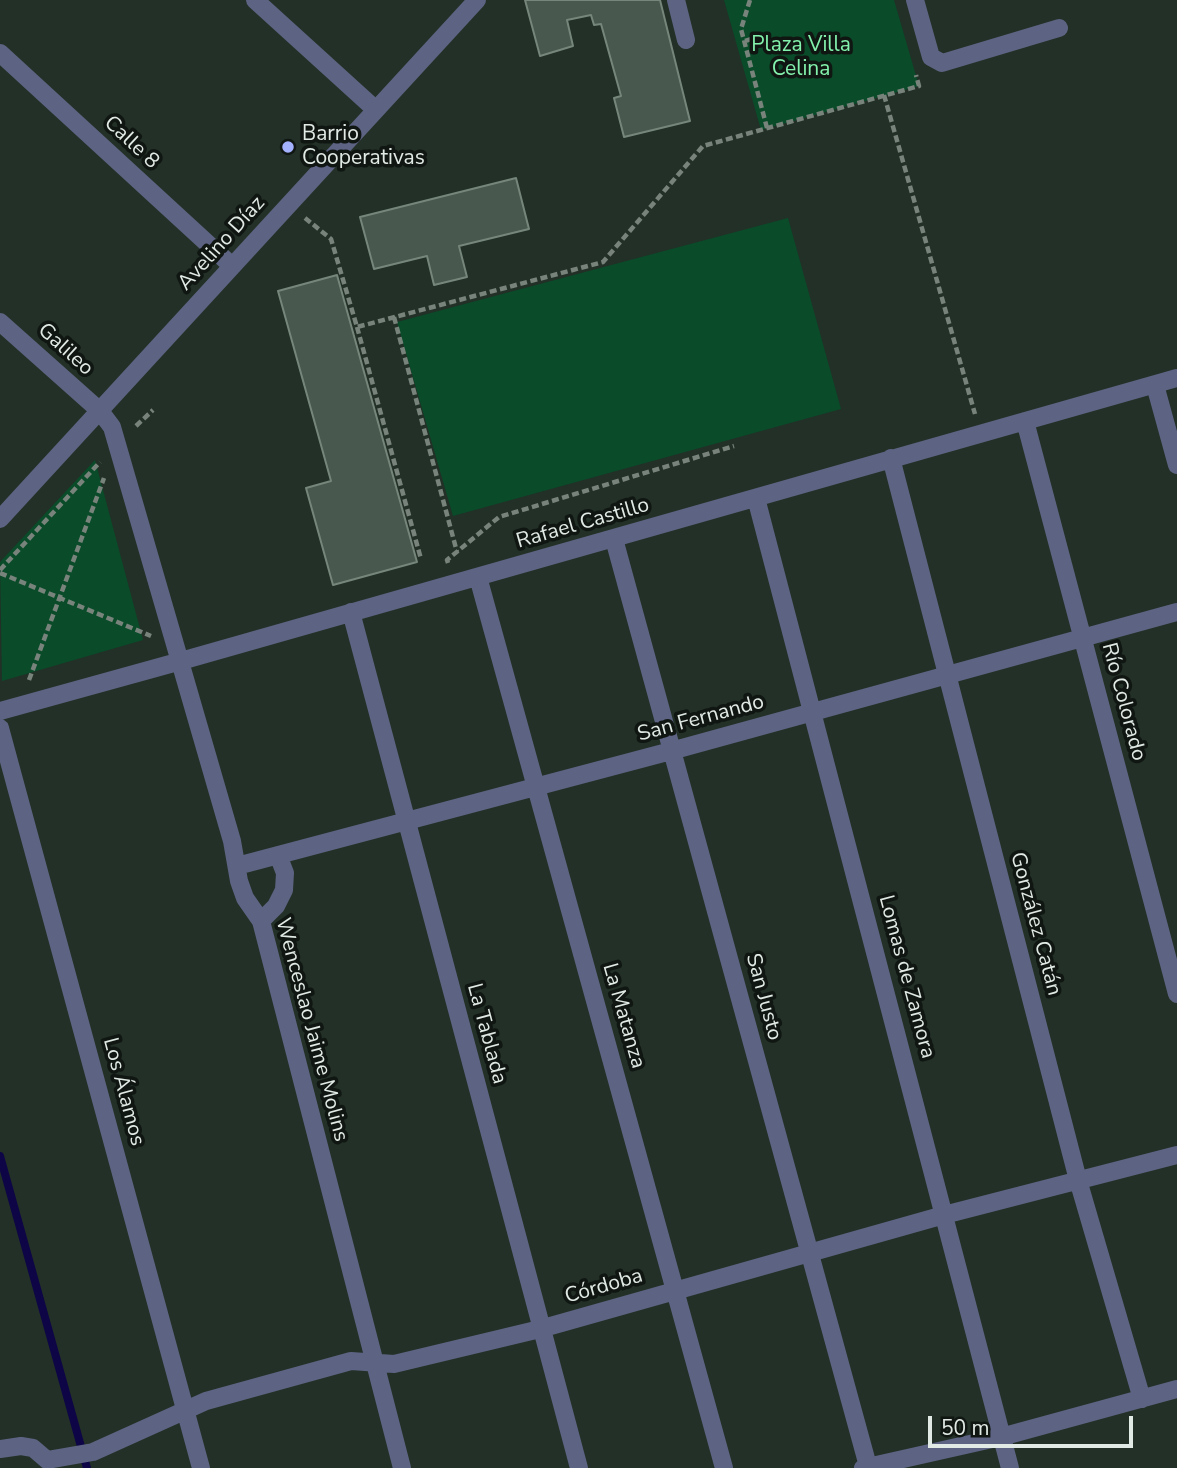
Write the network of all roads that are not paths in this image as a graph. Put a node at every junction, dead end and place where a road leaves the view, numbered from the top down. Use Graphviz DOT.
graph roads {
  1 [pos="255,0"];
  2 [pos="477,0"];
  3 [pos="676,0"];
  4 [pos="915,0"];
  5 [pos="1059,28"];
  6 [pos="686,40"];
  7 [pos="0,53"];
  8 [pos="376,110"];
  9 [pos="232,267"];
  10 [pos="0,322"];
  11 [pos="1177,378"];
  12 [pos="1155,385"];
  13 [pos="100,411"];
  14 [pos="1025,421"];
  15 [pos="891,458"];
  16 [pos="1177,465"];
  17 [pos="756,498"];
  18 [pos="0,519"];
  19 [pos="614,539"];
  20 [pos="478,577"];
  21 [pos="351,612"];
  22 [pos="1177,612"];
  23 [pos="1083,638"];
  24 [pos="178,654"];
  25 [pos="946,676"];
  26 [pos="0,711"];
  27 [pos="814,712"];
  28 [pos="0,728"];
  29 [pos="671,751"];
  30 [pos="534,787"];
  31 [pos="406,821"];
  32 [pos="278,855"];
  33 [pos="237,866"];
  34 [pos="261,921"];
  35 [pos="1177,995"];
  36 [pos="1177,1155"];
  37 [pos="1077,1180"];
  38 [pos="944,1215"];
  39 [pos="810,1252"];
  40 [pos="677,1290"];
  41 [pos="540,1329"];
  42 [pos="373,1362"];
  43 [pos="1177,1389"];
  44 [pos="1142,1399"];
  45 [pos="186,1410"];
  46 [pos="1002,1437"];
  47 [pos="0,1449"];
  48 [pos="48,1464"];
  49 [pos="866,1467"];
  50 [pos="201,1468"];
  51 [pos="402,1468"];
  52 [pos="579,1468"];
  53 [pos="724,1468"];
  54 [pos="1010,1468"];
  1 -- 8 [label="street"];
  2 -- 8 [label="street, Avelino Díaz"];
  3 -- 6 [label="street"];
  4 -- 5 [label="street"];
  7 -- 9 [label="street, Calle 8"];
  8 -- 9 [label="street, Avelino Díaz"];
  9 -- 13 [label="street, Avelino Díaz"];
  10 -- 13 [label="street, Galileo"];
  11 -- 12 [label="street, Rafael Castillo"];
  12 -- 14 [label="street, Rafael Castillo"];
  12 -- 16 [label="street"];
  13 -- 18 [label="street, Avelino Díaz"];
  13 -- 24 [label="street, Wenceslao Jaime Molins"];
  14 -- 15 [label="street, Rafael Castillo"];
  14 -- 23 [label="street, Río Colorado"];
  15 -- 17 [label="street, Rafael Castillo"];
  15 -- 25 [label="street, González Catán"];
  17 -- 19 [label="street, Rafael Castillo"];
  17 -- 27 [label="street, Lomas de Zamora"];
  19 -- 20 [label="street, Rafael Castillo"];
  19 -- 29 [label="street, San Justo"];
  20 -- 21 [label="street, Rafael Castillo"];
  20 -- 30 [label="street, La Matanza"];
  21 -- 24 [label="street, Rafael Castillo"];
  21 -- 31 [label="street, La Tablada"];
  22 -- 23 [label="street, San Fernando"];
  23 -- 25 [label="street, San Fernando"];
  23 -- 35 [label="street, Río Colorado"];
  24 -- 26 [label="street, Rafael Castillo"];
  24 -- 33 [label="street, Wenceslao Jaime Molins"];
  25 -- 27 [label="street, San Fernando"];
  25 -- 37 [label="street, González Catán"];
  27 -- 29 [label="street, San Fernando"];
  27 -- 38 [label="street, Lomas de Zamora"];
  28 -- 45 [label="street, Los Álamos"];
  29 -- 30 [label="street, San Fernando"];
  29 -- 39 [label="street, San Justo"];
  30 -- 31 [label="street, San Fernando"];
  30 -- 40 [label="street, La Matanza"];
  31 -- 32 [label="street, San Fernando"];
  31 -- 41 [label="street, La Tablada"];
  32 -- 33 [label="street, San Fernando"];
  32 -- 34 [label="street"];
  33 -- 34 [label="street, Wenceslao Jaime Molins"];
  34 -- 42 [label="street, Wenceslao Jaime Molins"];
  36 -- 37 [label="street, Córdoba"];
  37 -- 38 [label="street, Córdoba"];
  37 -- 44 [label="street, González Catán"];
  38 -- 39 [label="street, Córdoba"];
  38 -- 46 [label="street, Lomas de Zamora"];
  39 -- 40 [label="street, Córdoba"];
  39 -- 49 [label="street, San Justo"];
  40 -- 41 [label="street, Córdoba"];
  40 -- 53 [label="street, La Matanza"];
  41 -- 42 [label="street, Córdoba"];
  41 -- 52 [label="street, La Tablada"];
  42 -- 45 [label="street, Córdoba"];
  42 -- 51 [label="street, Wenceslao Jaime Molins"];
  43 -- 44 [label="street"];
  44 -- 46 [label="street"];
  45 -- 48 [label="street, Córdoba"];
  45 -- 50 [label="street, Los Álamos"];
  46 -- 49 [label="street"];
  46 -- 54 [label="street, Lomas de Zamora"];
  47 -- 48 [label="street"];
}
